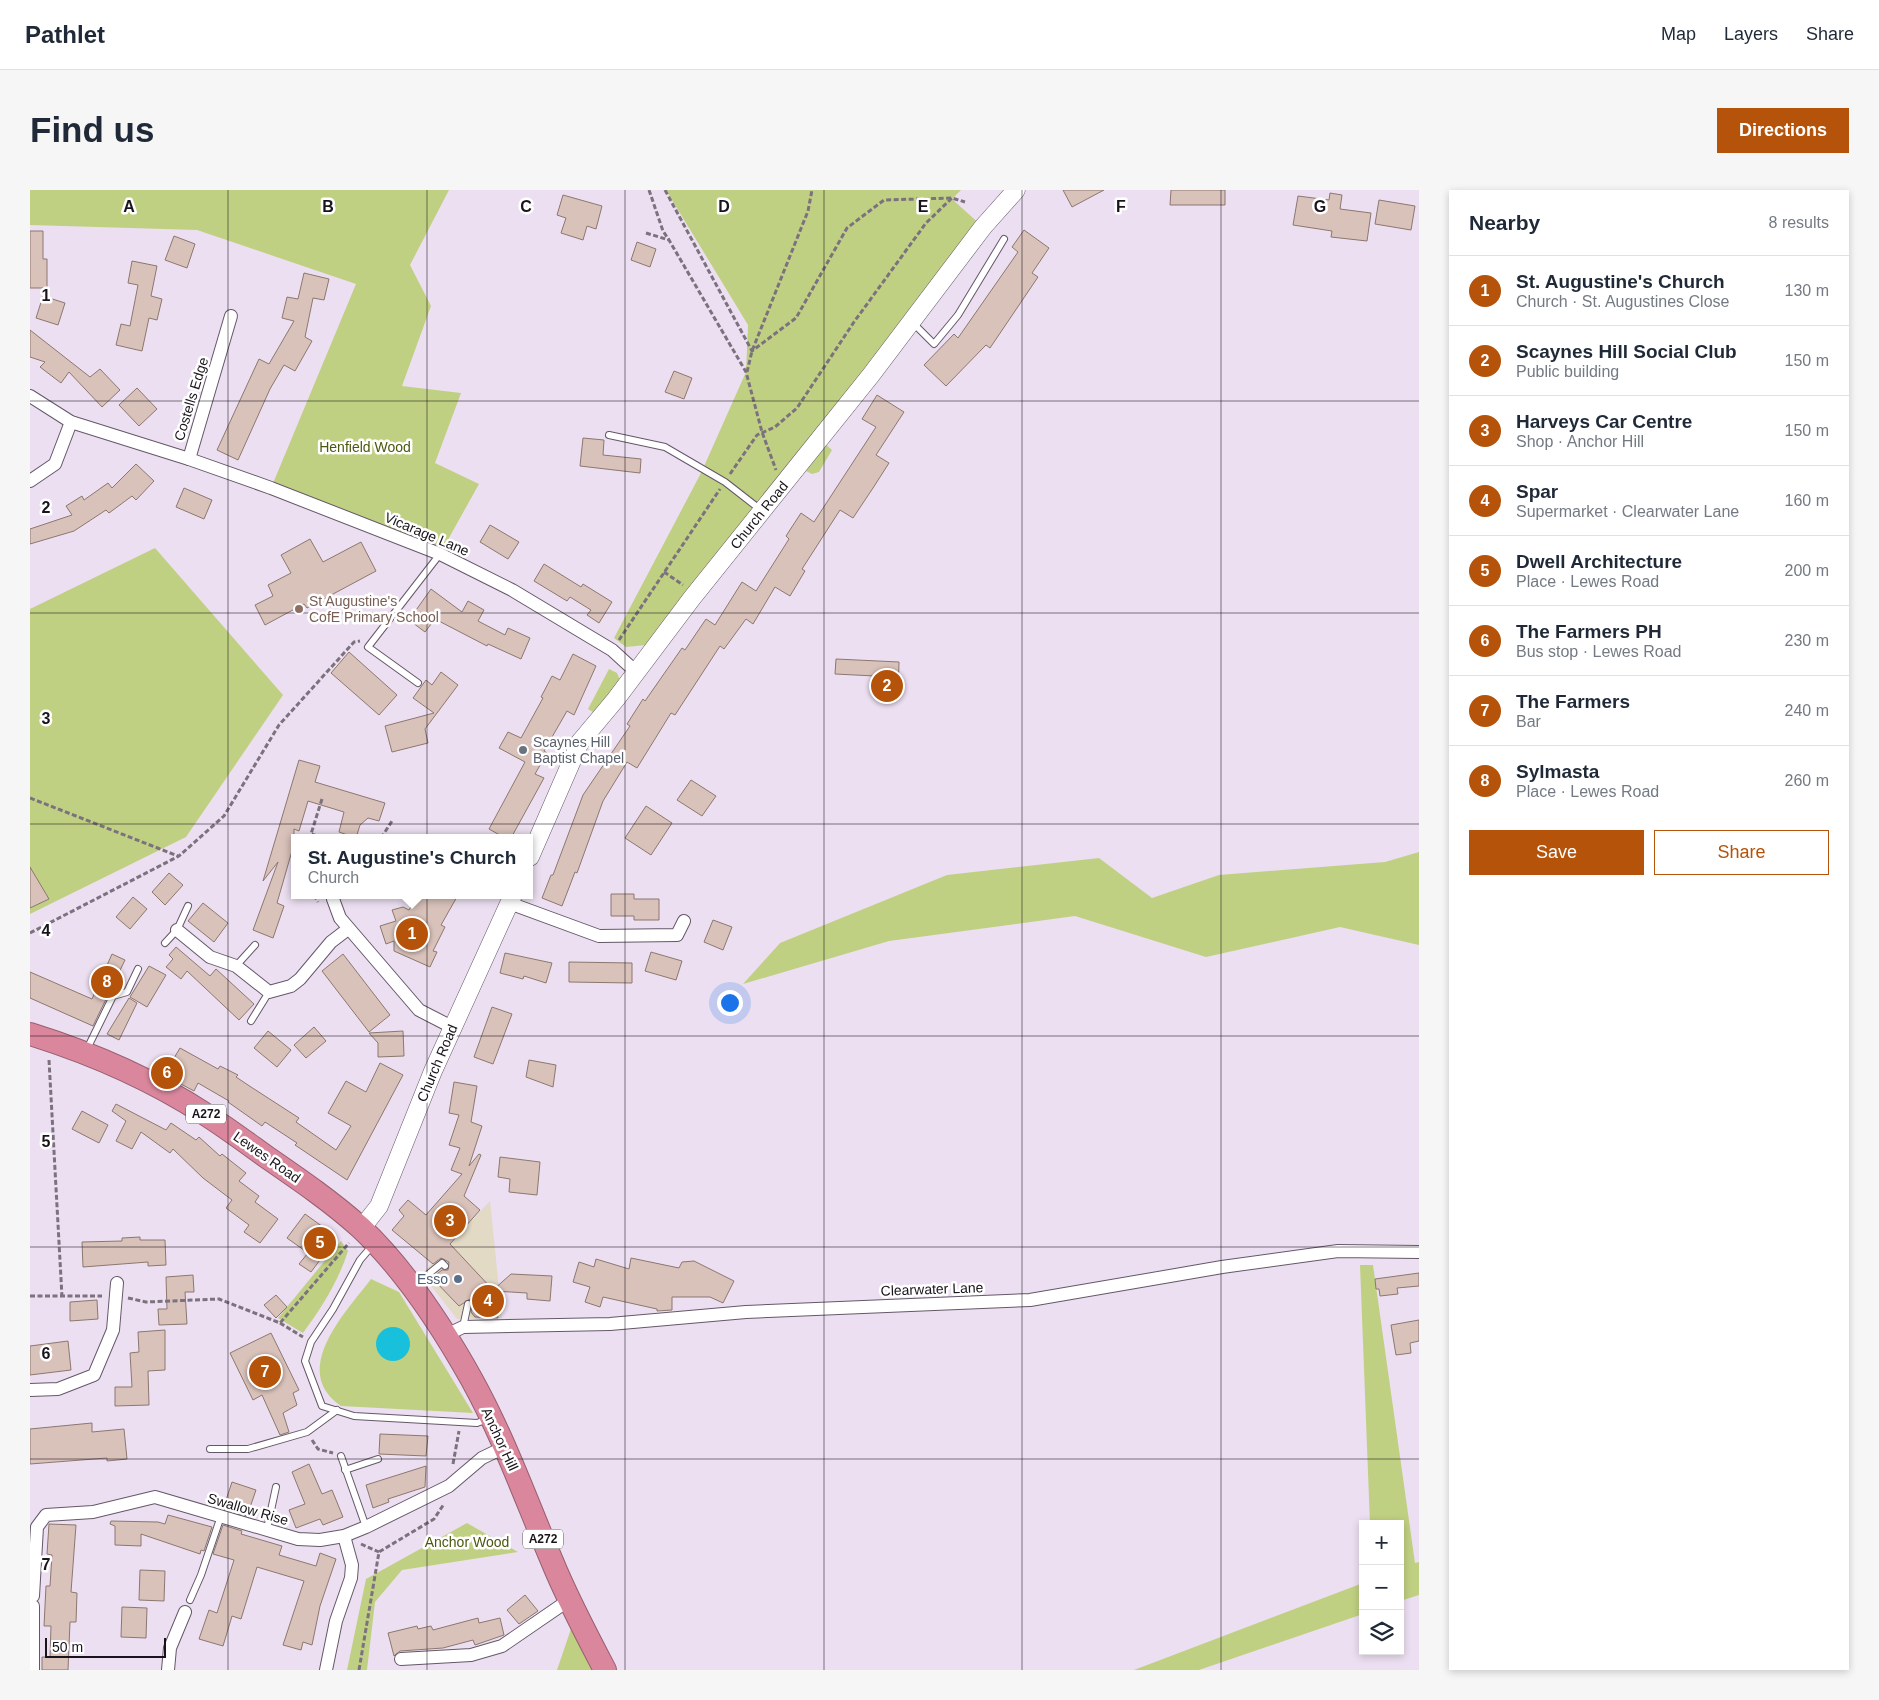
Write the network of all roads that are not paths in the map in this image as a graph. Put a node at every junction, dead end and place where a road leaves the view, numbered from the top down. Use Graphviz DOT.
graph roads {
  1 [pos="1016,190"];
  2 [pos="1004,239"];
  3 [pos="231,316"];
  4 [pos="912,322"];
  5 [pos="30,396"];
  6 [pos="71,422"];
  7 [pos="609,434"];
  8 [pos="189,459"];
  9 [pos="30,482"];
  10 [pos="762,511"];
  11 [pos="440,554"];
  12 [pos="635,671"];
  13 [pos="418,683"];
  14 [pos="533,850"];
  15 [pos="334,899"];
  16 [pos="511,899"];
  17 [pos="188,906"];
  18 [pos="684,921"];
  19 [pos="348,928"];
  20 [pos="177,930"];
  21 [pos="165,943"];
  22 [pos="255,945"];
  23 [pos="236,966"];
  24 [pos="138,969"];
  25 [pos="268,992"];
  26 [pos="251,1021"];
  27 [pos="452,1026"];
  28 [pos="39,1036"];
  29 [pos="85,1053"];
  30 [pos="368,1236"];
  31 [pos="1419,1252"];
  32 [pos="445,1266"];
  33 [pos="412,1288"];
  34 [pos="117,1289"];
  35 [pos="468,1304"];
  36 [pos="454,1331"];
  37 [pos="30,1390"];
  38 [pos="337,1410"];
  39 [pos="491,1418"];
  40 [pos="505,1447"];
  41 [pos="210,1449"];
  42 [pos="341,1456"];
  43 [pos="378,1459"];
  44 [pos="345,1470"];
  45 [pos="276,1487"];
  46 [pos="221,1516"];
  47 [pos="366,1527"];
  48 [pos="267,1529"];
  49 [pos="344,1536"];
  50 [pos="569,1600"];
  51 [pos="187,1606"];
  52 [pos="401,1659"];
  53 [pos="33,1670"];
  54 [pos="168,1670"];
  55 [pos="326,1670"];
  56 [pos="605,1670"];
  1 -- 4 [label="street, Church Road"];
  2 -- 4 [label="lane"];
  3 -- 8 [label="street, Costells Edge"];
  4 -- 10 [label="street, Church Road"];
  5 -- 6 [label="street, Costells Edge"];
  6 -- 8 [label="street, Costells Edge"];
  6 -- 9 [label="street"];
  7 -- 10 [label="lane"];
  8 -- 11 [label="street, Vicarage Lane"];
  10 -- 12 [label="street, Church Road"];
  11 -- 12 [label="street, Vicarage Lane"];
  11 -- 13 [label="lane"];
  12 -- 14 [label="street, Church Road"];
  15 -- 19 [label="street"];
  16 -- 18 [label="street"];
  16 -- 27 [label="street, Church Road"];
  17 -- 20 [label="lane"];
  19 -- 25 [label="street"];
  19 -- 27 [label="street"];
  20 -- 21 [label="lane"];
  20 -- 23 [label="street"];
  22 -- 23 [label="lane"];
  23 -- 25 [label="street"];
  24 -- 29 [label="lane"];
  25 -- 26 [label="lane"];
  27 -- 30 [label="street, Church Road"];
  28 -- 29 [label="highway, Lewes Road / A272"];
  29 -- 30 [label="highway, Lewes Road / A272"];
  30 -- 33 [label="highway, Anchor Hill / A272"];
  30 -- 38 [label="lane"];
  31 -- 36 [label="street, Clearwater Lane"];
  32 -- 33 [label="lane"];
  33 -- 36 [label="highway, Anchor Hill / A272"];
  34 -- 37 [label="street"];
  35 -- 36 [label="lane"];
  36 -- 39 [label="highway, Anchor Hill / A272"];
  38 -- 39 [label="lane"];
  38 -- 41 [label="lane"];
  39 -- 40 [label="highway, Anchor Hill / A272"];
  40 -- 47 [label="street, Swallow Rise"];
  40 -- 50 [label="highway, Anchor Hill / A272"];
  42 -- 44 [label="lane"];
  43 -- 44 [label="lane"];
  44 -- 47 [label="lane"];
  45 -- 48 [label="lane"];
  46 -- 48 [label="street, Swallow Rise"];
  46 -- 51 [label="lane"];
  46 -- 53 [label="street, Swallow Rise"];
  47 -- 49 [label="street, Swallow Rise"];
  48 -- 49 [label="street, Swallow Rise"];
  49 -- 55 [label="street"];
  50 -- 52 [label="street"];
  50 -- 56 [label="highway, Anchor Hill / A272"];
  51 -- 54 [label="street"];
}
